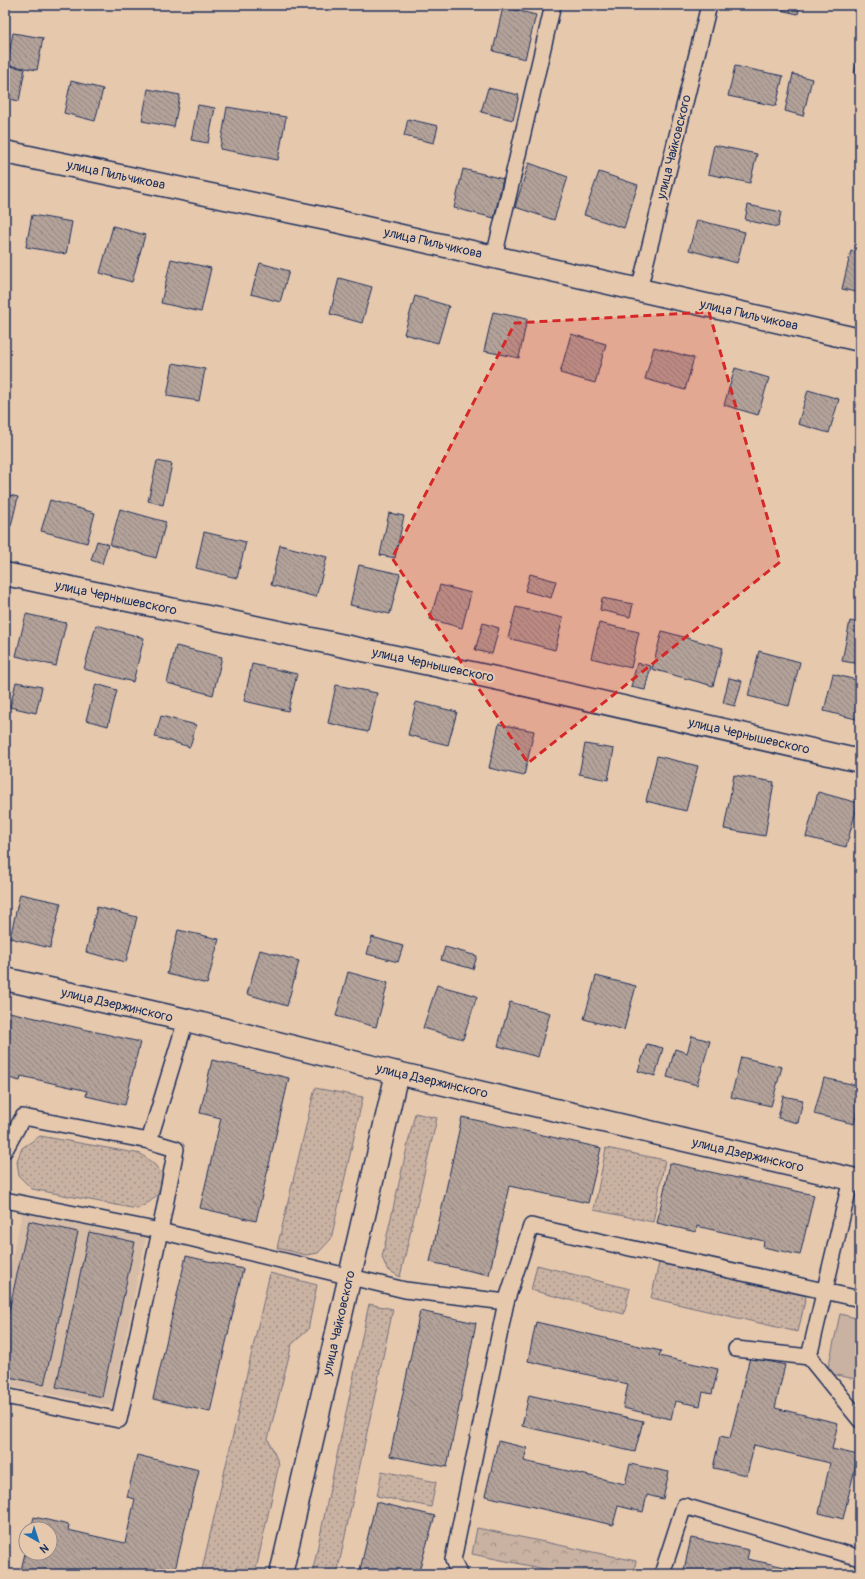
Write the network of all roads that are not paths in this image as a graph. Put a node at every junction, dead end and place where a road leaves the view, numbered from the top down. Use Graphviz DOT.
graph roads {
  1 [pos="553,5"];
  2 [pos="709,5"];
  3 [pos="5,152"];
  4 [pos="494,257"];
  5 [pos="640,290"];
  6 [pos="860,340"];
  7 [pos="5,574"];
  8 [pos="860,762"];
  9 [pos="5,979"];
  10 [pos="186,1020"];
  11 [pos="396,1073"];
  12 [pos="149,1141"];
  13 [pos="5,1150"];
  14 [pos="856,1180"];
  15 [pos="5,1200"];
  16 [pos="160,1231"];
  17 [pos="349,1277"];
  18 [pos="825,1290"];
  19 [pos="860,1299"];
  20 [pos="506,1302"];
  21 [pos="736,1349"];
  22 [pos="809,1357"];
  23 [pos="5,1396"];
  24 [pos="860,1420"];
  25 [pos="860,1558"];
  26 [pos="281,1574"];
  27 [pos="459,1574"];
  28 [pos="662,1574"];
  1 -- 4 [label="lane"];
  2 -- 5 [label="lane, улица Чайковского"];
  3 -- 4 [label="street, улица Пильчикова"];
  4 -- 5 [label="street, улица Пильчикова"];
  5 -- 6 [label="street, улица Пильчикова"];
  7 -- 8 [label="street, улица Чернышевского"];
  9 -- 10 [label="street, улица Дзержинского"];
  10 -- 11 [label="street, улица Дзержинского"];
  10 -- 12 [label="lane"];
  11 -- 14 [label="street, улица Дзержинского"];
  11 -- 17 [label="street, улица Чайковского"];
  12 -- 13 [label="lane"];
  12 -- 16 [label="lane"];
  14 -- 18 [label="lane"];
  15 -- 16 [label="lane"];
  16 -- 17 [label="lane"];
  16 -- 23 [label="lane"];
  17 -- 20 [label="lane"];
  17 -- 26 [label="street, улица Чайковского"];
  18 -- 19 [label="lane"];
  18 -- 20 [label="lane"];
  18 -- 22 [label="lane"];
  20 -- 27 [label="lane"];
  21 -- 22 [label="lane"];
  22 -- 24 [label="lane"];
  25 -- 28 [label="lane"];
}
